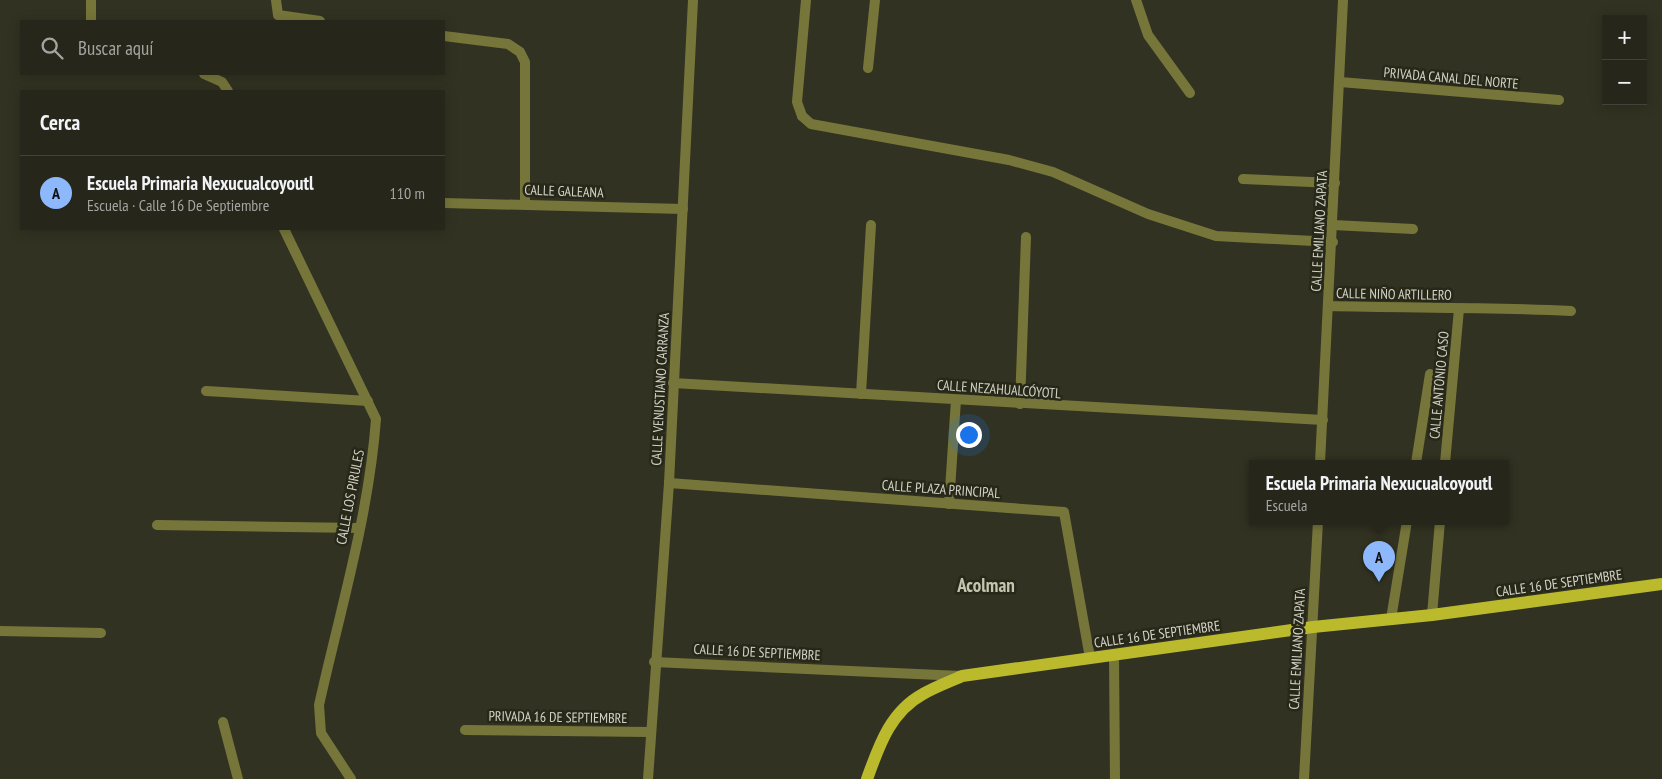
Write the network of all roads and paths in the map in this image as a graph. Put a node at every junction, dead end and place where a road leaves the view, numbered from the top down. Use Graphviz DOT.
graph roads {
  1 [pos="92,0"];
  2 [pos="276,0"];
  3 [pos="692,0"];
  4 [pos="806,0"];
  5 [pos="875,0"];
  6 [pos="1136,0"];
  7 [pos="1343,0"];
  8 [pos="93,20"];
  9 [pos="313,20"];
  10 [pos="445,36"];
  11 [pos="868,68"];
  12 [pos="206,75"];
  13 [pos="1340,82"];
  14 [pos="227,90"];
  15 [pos="1190,93"];
  16 [pos="1559,100"];
  17 [pos="1243,179"];
  18 [pos="1335,184"];
  19 [pos="445,203"];
  20 [pos="525,204"];
  21 [pos="683,209"];
  22 [pos="871,225"];
  23 [pos="1333,226"];
  24 [pos="1413,229"];
  25 [pos="284,230"];
  26 [pos="1026,237"];
  27 [pos="1333,242"];
  28 [pos="1328,306"];
  29 [pos="1459,309"];
  30 [pos="1571,311"];
  31 [pos="1430,374"];
  32 [pos="673,383"];
  33 [pos="206,391"];
  34 [pos="861,394"];
  35 [pos="956,400"];
  36 [pos="368,401"];
  37 [pos="1020,404"];
  38 [pos="1323,420"];
  39 [pos="1320,460"];
  40 [pos="1416,460"];
  41 [pos="1445,460"];
  42 [pos="669,483"];
  43 [pos="949,504"];
  44 [pos="157,525"];
  45 [pos="1318,525"];
  46 [pos="1406,525"];
  47 [pos="1440,525"];
  48 [pos="359,528"];
  49 [pos="1662,584"];
  50 [pos="1432,615"];
  51 [pos="1391,620"];
  52 [pos="1312,627"];
  53 [pos="0,631"];
  54 [pos="101,634"];
  55 [pos="1114,655"];
  56 [pos="1090,658"];
  57 [pos="654,662"];
  58 [pos="962,676"];
  59 [pos="223,722"];
  60 [pos="465,730"];
  61 [pos="650,732"];
  62 [pos="238,779"];
  63 [pos="351,779"];
  64 [pos="648,779"];
  65 [pos="867,779"];
  66 [pos="1115,779"];
  67 [pos="1304,779"];
  1 -- 8 [label="street"];
  2 -- 9 [label="street"];
  3 -- 21 [label="street, CALLE VENUSTIANO CARRANZA"];
  4 -- 27 [label="street"];
  5 -- 11 [label="street"];
  6 -- 15 [label="street"];
  7 -- 13 [label="street, CALLE EMILIANO ZAPATA"];
  10 -- 20 [label="street"];
  12 -- 14 [label="street"];
  13 -- 16 [label="street, PRIVADA CANAL DEL NORTE"];
  13 -- 18 [label="street, CALLE EMILIANO ZAPATA"];
  17 -- 18 [label="street"];
  18 -- 23 [label="street, CALLE EMILIANO ZAPATA"];
  19 -- 20 [label="street, CALLE GALEANA"];
  20 -- 21 [label="street, CALLE GALEANA"];
  21 -- 32 [label="street, CALLE VENUSTIANO CARRANZA"];
  22 -- 34 [label="street"];
  23 -- 24 [label="street"];
  23 -- 27 [label="street, CALLE EMILIANO ZAPATA"];
  25 -- 36 [label="street, CALLE LOS PIRULES"];
  26 -- 37 [label="street"];
  27 -- 28 [label="street, CALLE EMILIANO ZAPATA"];
  28 -- 29 [label="street, CALLE NIÑO ARTILLERO"];
  28 -- 38 [label="street, CALLE EMILIANO ZAPATA"];
  29 -- 30 [label="street, CALLE NIÑO ARTILLERO"];
  29 -- 41 [label="street, CALLE ANTONIO CASO"];
  31 -- 40 [label="street"];
  32 -- 34 [label="street, CALLE NEZAHUALCÓYOTL"];
  32 -- 42 [label="street, CALLE VENUSTIANO CARRANZA"];
  33 -- 36 [label="street"];
  34 -- 35 [label="street, CALLE NEZAHUALCÓYOTL"];
  35 -- 37 [label="street, CALLE NEZAHUALCÓYOTL"];
  35 -- 43 [label="street"];
  36 -- 48 [label="street, CALLE LOS PIRULES"];
  37 -- 38 [label="street, CALLE NEZAHUALCÓYOTL"];
  38 -- 39 [label="street, CALLE EMILIANO ZAPATA"];
  42 -- 43 [label="street, CALLE PLAZA PRINCIPAL"];
  42 -- 57 [label="street, CALLE VENUSTIANO CARRANZA"];
  43 -- 56 [label="street, CALLE PLAZA PRINCIPAL"];
  44 -- 48 [label="street"];
  45 -- 52 [label="street, CALLE EMILIANO ZAPATA"];
  46 -- 51 [label="street"];
  47 -- 50 [label="street"];
  48 -- 63 [label="street, CALLE LOS PIRULES"];
  49 -- 50 [label="main road, CALLE 16 DE SEPTIEMBRE"];
  50 -- 51 [label="main road, CALLE 16 DE SEPTIEMBRE"];
  51 -- 52 [label="main road, CALLE 16 DE SEPTIEMBRE"];
  52 -- 55 [label="main road, CALLE 16 DE SEPTIEMBRE"];
  52 -- 67 [label="street, CALLE EMILIANO ZAPATA"];
  53 -- 54 [label="street"];
  55 -- 56 [label="main road, CALLE 16 DE SEPTIEMBRE"];
  55 -- 66 [label="street"];
  56 -- 58 [label="main road, CALLE 16 DE SEPTIEMBRE"];
  57 -- 58 [label="street, CALLE 16 DE SEPTIEMBRE"];
  57 -- 61 [label="street, CALLE VENUSTIANO CARRANZA"];
  58 -- 65 [label="main road"];
  59 -- 62 [label="street"];
  60 -- 61 [label="street, PRIVADA 16 DE SEPTIEMBRE"];
  61 -- 64 [label="street, CALLE VENUSTIANO CARRANZA"];
}
